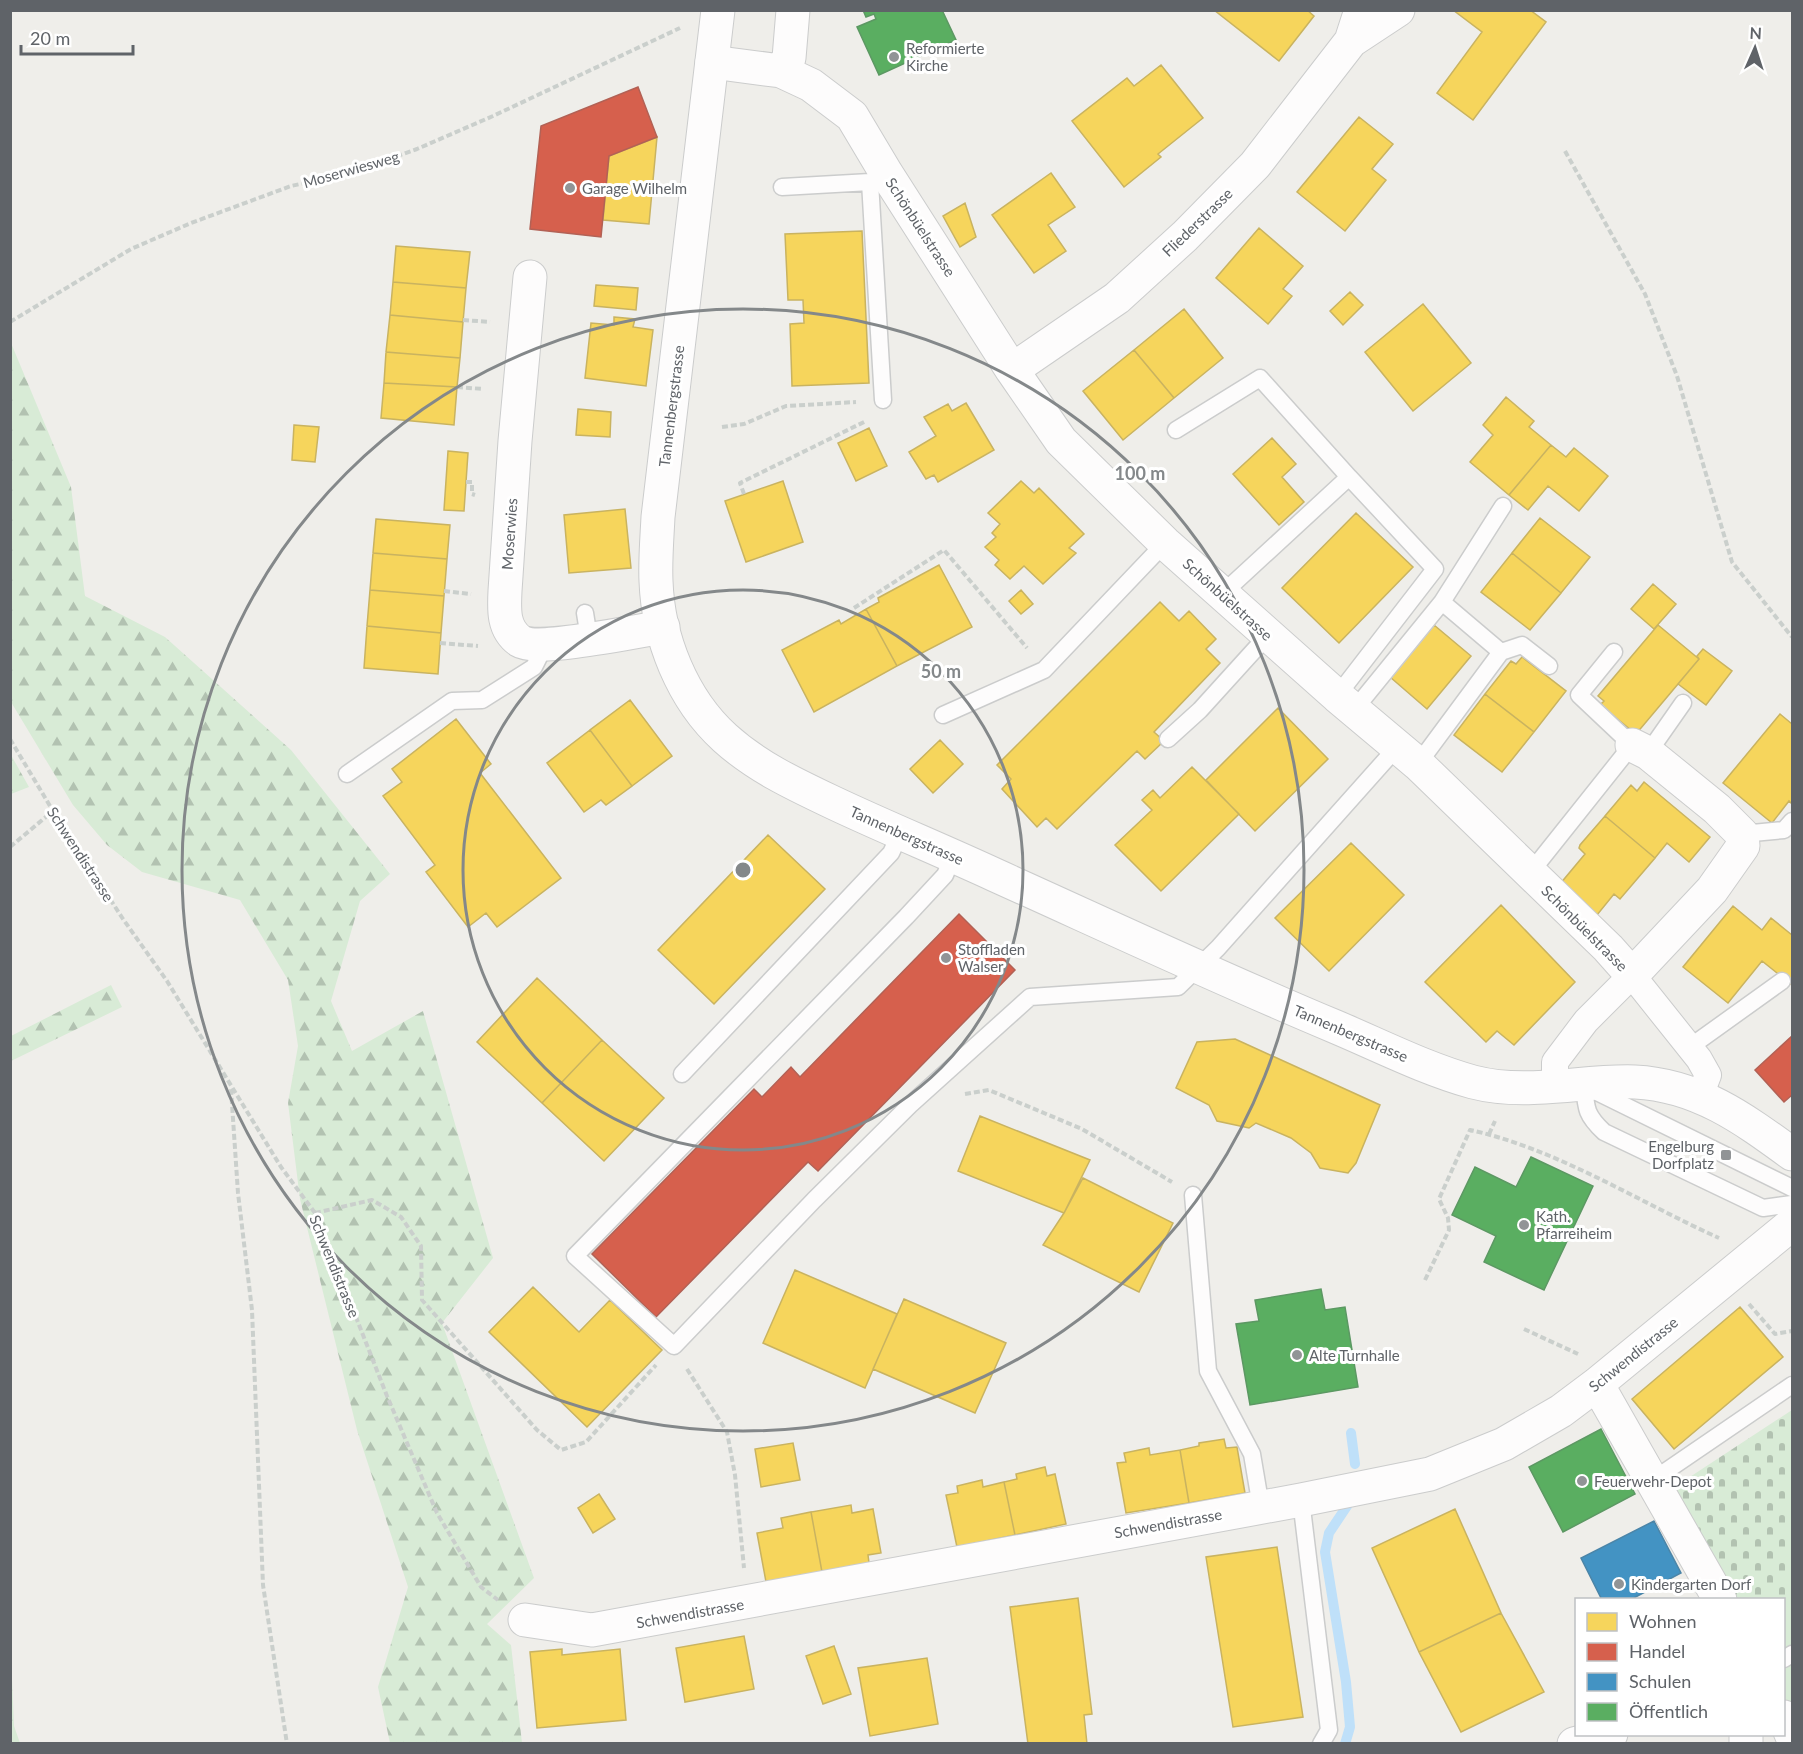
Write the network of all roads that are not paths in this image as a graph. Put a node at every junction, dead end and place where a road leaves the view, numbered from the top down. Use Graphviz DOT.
graph roads {
  1 [pos="717,10"];
  2 [pos="793,10"];
  3 [pos="1361,10"];
  4 [pos="1398,10"];
  5 [pos="1351,41"];
  6 [pos="712,62"];
  7 [pos="782,71"];
  8 [pos="878,178"];
  9 [pos="782,187"];
  10 [pos="530,277"];
  11 [pos="1012,370"];
  12 [pos="883,400"];
  13 [pos="1176,430"];
  14 [pos="1348,477"];
  15 [pos="1503,507"];
  16 [pos="1165,543"];
  17 [pos="1222,594"];
  18 [pos="1442,602"];
  19 [pos="663,627"];
  20 [pos="1268,635"];
  21 [pos="545,645"];
  22 [pos="1501,652"];
  23 [pos="1614,652"];
  24 [pos="1549,666"];
  25 [pos="1345,703"];
  26 [pos="1683,703"];
  27 [pos="943,715"];
  28 [pos="1168,739"];
  29 [pos="1640,749"];
  30 [pos="1408,755"];
  31 [pos="347,774"];
  32 [pos="1792,821"];
  33 [pos="900,834"];
  34 [pos="1742,834"];
  35 [pos="953,856"];
  36 [pos="1530,873"];
  37 [pos="1200,967"];
  38 [pos="1632,975"];
  39 [pos="1782,981"];
  40 [pos="1690,1047"];
  41 [pos="682,1074"];
  42 [pos="1570,1086"];
  43 [pos="1700,1096"];
  44 [pos="1792,1154"];
  45 [pos="1792,1188"];
  46 [pos="1193,1194"];
  47 [pos="1792,1204"];
  48 [pos="1792,1224"];
  49 [pos="1598,1384"];
  50 [pos="1792,1385"];
  51 [pos="1653,1480"];
  52 [pos="1301,1500"];
  53 [pos="1261,1506"];
  54 [pos="1719,1598"];
  55 [pos="525,1620"];
  56 [pos="1785,1719"];
  57 [pos="1603,1736"];
  58 [pos="1792,1736"];
  59 [pos="1321,1743"];
  60 [pos="1574,1743"];
  1 -- 6 [label="street, Tannenbergstrasse"];
  2 -- 7 [label="street"];
  3 -- 5 [label="street, Fliederstrasse"];
  4 -- 5 [label="street, Fliederstrasse"];
  5 -- 11 [label="street, Fliederstrasse"];
  6 -- 7 [label="street, Schönbüelstrasse"];
  6 -- 19 [label="street, Tannenbergstrasse"];
  7 -- 8 [label="street, Schönbüelstrasse"];
  8 -- 9 [label="lane"];
  8 -- 11 [label="street, Schönbüelstrasse"];
  8 -- 12 [label="lane"];
  10 -- 21 [label="street, Moserwies"];
  11 -- 16 [label="street, Schönbüelstrasse"];
  13 -- 14 [label="lane"];
  14 -- 17 [label="lane"];
  14 -- 25 [label="lane"];
  15 -- 18 [label="lane"];
  16 -- 17 [label="street, Schönbüelstrasse"];
  16 -- 27 [label="lane"];
  17 -- 20 [label="street, Schönbüelstrasse"];
  18 -- 22 [label="lane"];
  18 -- 25 [label="lane"];
  19 -- 21 [label="street, Moserwies"];
  19 -- 33 [label="street, Tannenbergstrasse"];
  20 -- 25 [label="street, Schönbüelstrasse"];
  20 -- 28 [label="lane"];
  21 -- 31 [label="lane"];
  22 -- 24 [label="lane"];
  22 -- 30 [label="lane"];
  23 -- 29 [label="lane"];
  25 -- 30 [label="street, Schönbüelstrasse"];
  26 -- 29 [label="lane"];
  29 -- 34 [label="street"];
  29 -- 36 [label="lane"];
  30 -- 36 [label="street, Schönbüelstrasse"];
  30 -- 37 [label="lane"];
  32 -- 34 [label="lane"];
  33 -- 35 [label="street, Tannenbergstrasse"];
  33 -- 41 [label="lane"];
  34 -- 38 [label="street"];
  35 -- 37 [label="street, Tannenbergstrasse"];
  35 -- 37 [label="lane"];
  36 -- 38 [label="street, Schönbüelstrasse"];
  37 -- 42 [label="street, Tannenbergstrasse"];
  38 -- 40 [label="street, Schönbüelstrasse"];
  38 -- 42 [label="street"];
  39 -- 40 [label="lane"];
  40 -- 43 [label="street, Schönbüelstrasse"];
  42 -- 43 [label="street, Tannenbergstrasse"];
  42 -- 45 [label="lane"];
  42 -- 47 [label="lane"];
  43 -- 44 [label="street, Tannenbergstrasse"];
  46 -- 53 [label="lane"];
  48 -- 49 [label="street, Schwendistrasse"];
  49 -- 51 [label="street"];
  49 -- 52 [label="street, Schwendistrasse"];
  50 -- 51 [label="lane"];
  51 -- 54 [label="street"];
  52 -- 53 [label="street, Schwendistrasse"];
  52 -- 59 [label="lane"];
  53 -- 55 [label="street, Schwendistrasse"];
  56 -- 58 [label="street"];
  57 -- 60 [label="street"];
}
